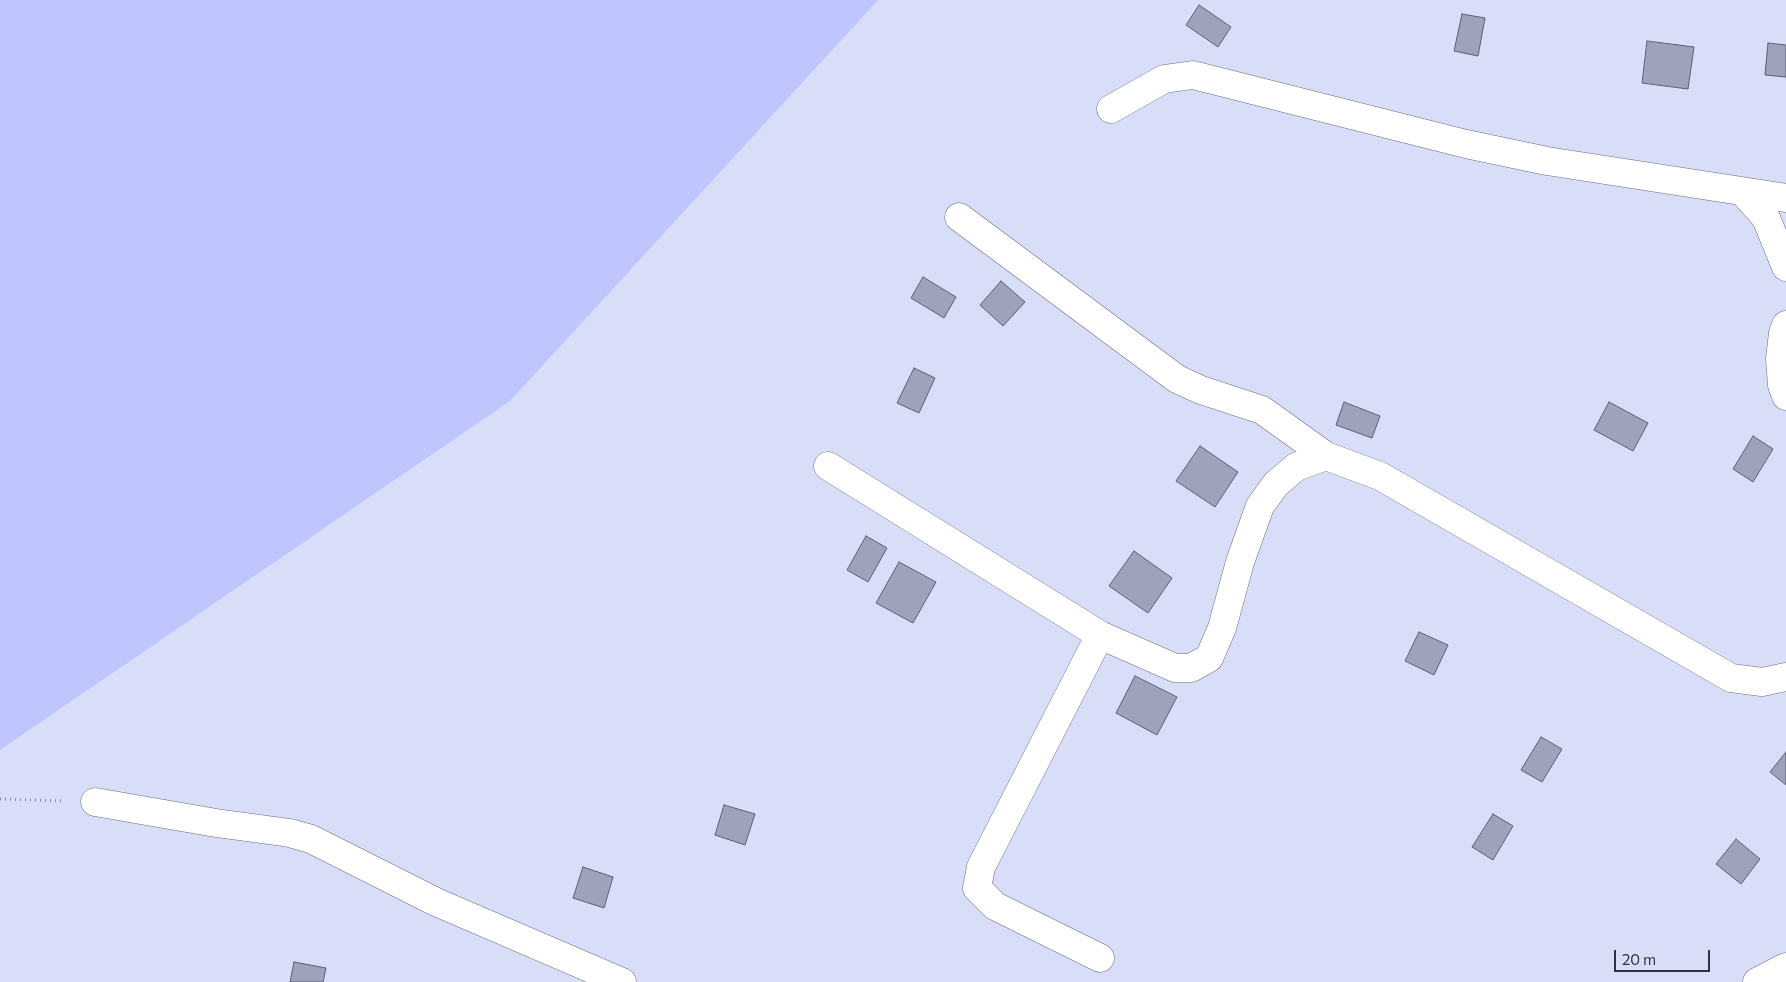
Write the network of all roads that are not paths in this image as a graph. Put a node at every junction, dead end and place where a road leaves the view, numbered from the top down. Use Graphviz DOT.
graph roads {
  1 [pos="1111,109"];
  2 [pos="1744,192"];
  3 [pos="1786,198"];
  4 [pos="959,217"];
  5 [pos="1786,267"];
  6 [pos="1786,325"];
  7 [pos="1786,396"];
  8 [pos="1326,456"];
  9 [pos="828,466"];
  10 [pos="1100,635"];
  11 [pos="1786,677"];
  12 [pos="95,802"];
  13 [pos="1100,958"];
  14 [pos="1786,967"];
  15 [pos="622,982"];
  16 [pos="1757,982"];
  1 -- 2 [label="street"];
  2 -- 3 [label="street"];
  2 -- 5 [label="street"];
  4 -- 8 [label="street"];
  6 -- 7 [label="street"];
  8 -- 10 [label="street"];
  8 -- 11 [label="street"];
  9 -- 10 [label="street"];
  10 -- 13 [label="street"];
  12 -- 15 [label="street"];
  14 -- 16 [label="street"];
}
